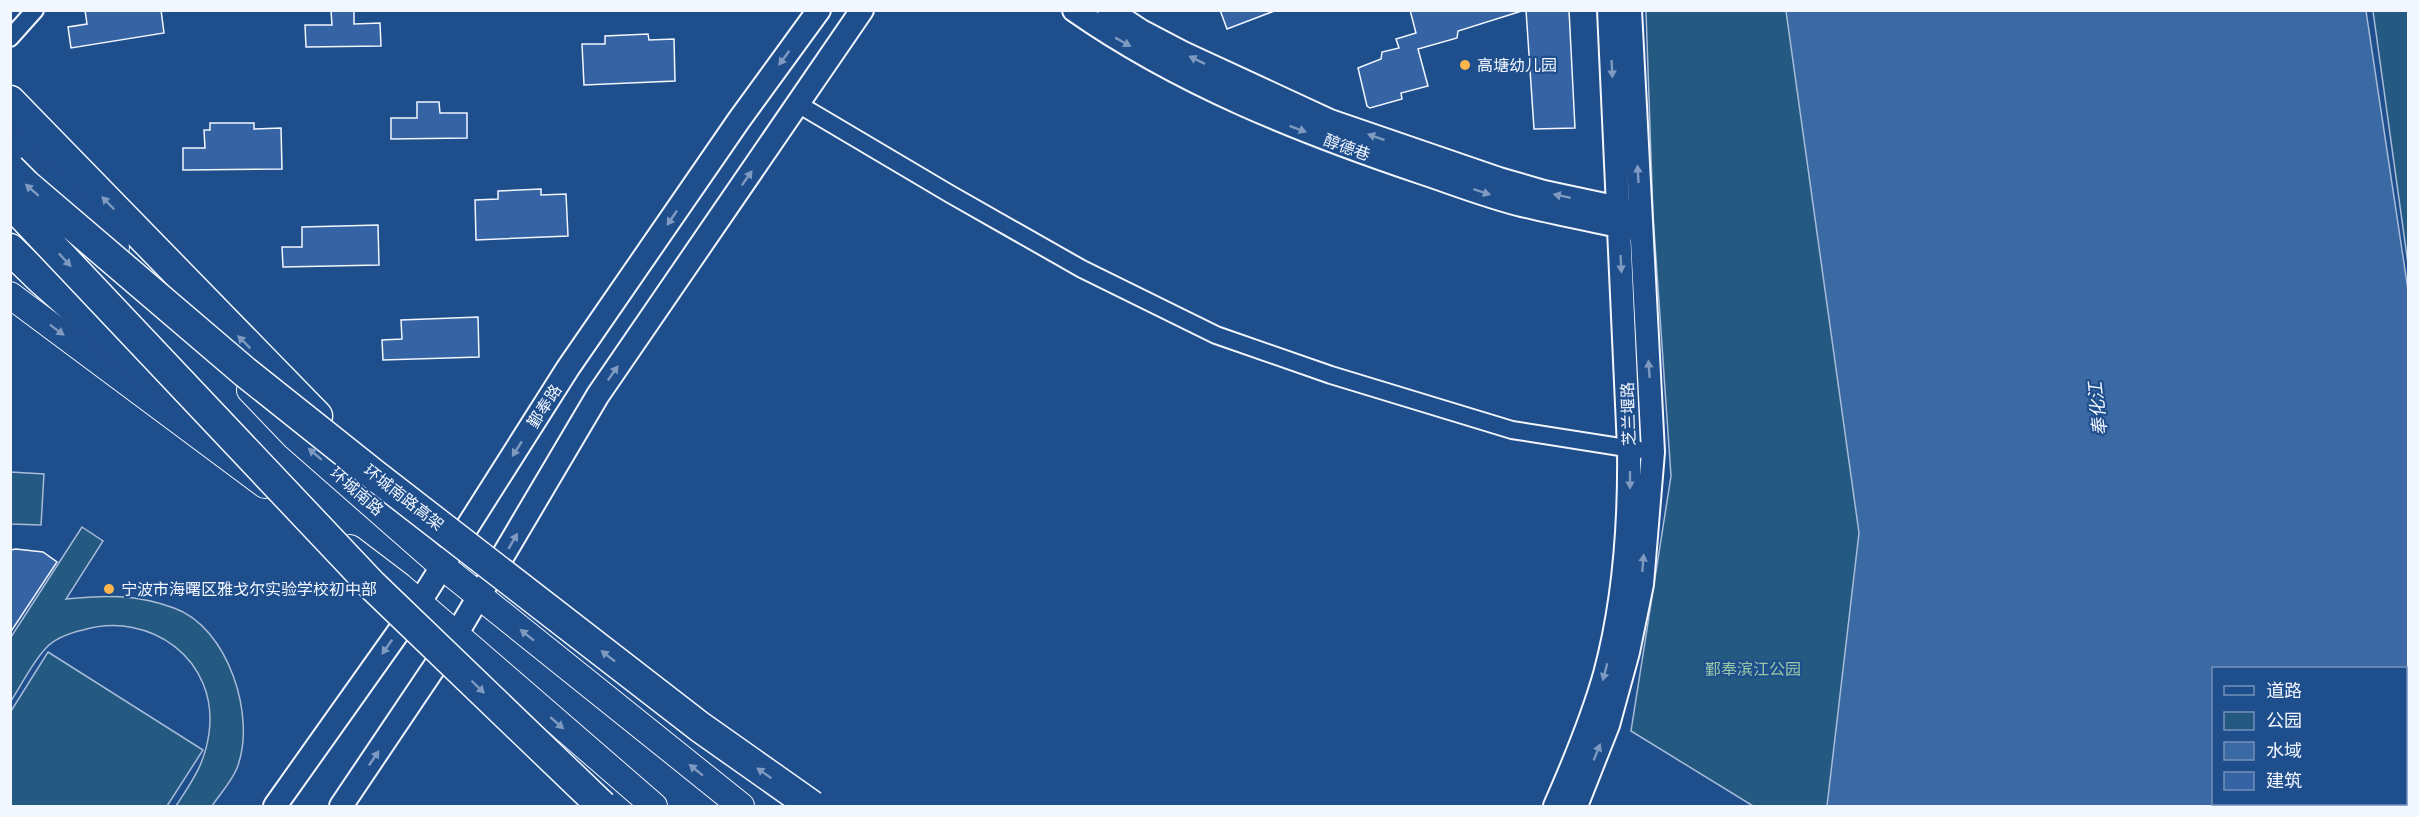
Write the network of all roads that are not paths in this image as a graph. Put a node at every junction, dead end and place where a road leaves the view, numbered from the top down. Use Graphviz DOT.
graph roads {
  1 [pos="35,10"];
  2 [pos="819,10"];
  3 [pos="862,10"];
  4 [pos="1074,10"];
  5 [pos="1109,10"];
  6 [pos="1609,10"];
  7 [pos="1630,10"];
  8 [pos="10,39"];
  9 [pos="10,101"];
  10 [pos="798,104"];
  11 [pos="10,135"];
  12 [pos="10,169"];
  13 [pos="10,202"];
  14 [pos="1630,219"];
  15 [pos="10,249"];
  16 [pos="10,295"];
  17 [pos="1629,448"];
  18 [pos="1653,452"];
  19 [pos="374,474"];
  20 [pos="294,504"];
  21 [pos="442,566"];
  22 [pos="480,597"];
  23 [pos="419,603"];
  24 [pos="456,635"];
  25 [pos="275,807"];
  26 [pos="341,807"];
  27 [pos="602,807"];
  28 [pos="654,807"];
  29 [pos="741,807"];
  30 [pos="812,807"];
  31 [pos="1556,807"];
  32 [pos="1576,807"];
  1 -- 8 [label="street"];
  2 -- 21 [label="street, 鄞奉路, one-way"];
  3 -- 10 [label="street"];
  4 -- 14 [label="street, 醇德巷, one-way"];
  14 -- 5 [label="street, 醇德巷, one-way"];
  6 -- 14 [label="street, 芝兰堰路, one-way"];
  14 -- 7 [label="street, 芝兰堰路, one-way"];
  19 -- 9 [label="highway, one-way, bridge"];
  10 -- 17 [label="street"];
  22 -- 10 [label="street, one-way"];
  21 -- 11 [label="main road, 环城南路, one-way"];
  19 -- 12 [label="highway, 环城南路高架, one-way, bridge"];
  13 -- 20 [label="highway, one-way, bridge"];
  14 -- 17 [label="street, 芝兰堰路, one-way"];
  18 -- 14 [label="street, 芝兰堰路, one-way"];
  15 -- 20 [label="highway, bridge"];
  16 -- 23 [label="main road, one-way"];
  17 -- 18 [label="street"];
  17 -- 31 [label="street, 芝兰堰路, one-way"];
  32 -- 18 [label="street, 芝兰堰路, one-way"];
  30 -- 19 [label="highway, 环城南路高架, one-way, bridge"];
  20 -- 27 [label="highway, one-way, bridge"];
  21 -- 22 [label="main road, 环城南路"];
  21 -- 23 [label="street, 鄞奉路"];
  22 -- 24 [label="street"];
  29 -- 22 [label="main road, 环城南路, one-way"];
  23 -- 24 [label="main road"];
  23 -- 25 [label="street, 鄞奉路, one-way"];
  26 -- 24 [label="street, one-way"];
  24 -- 28 [label="main road, one-way"];
}
